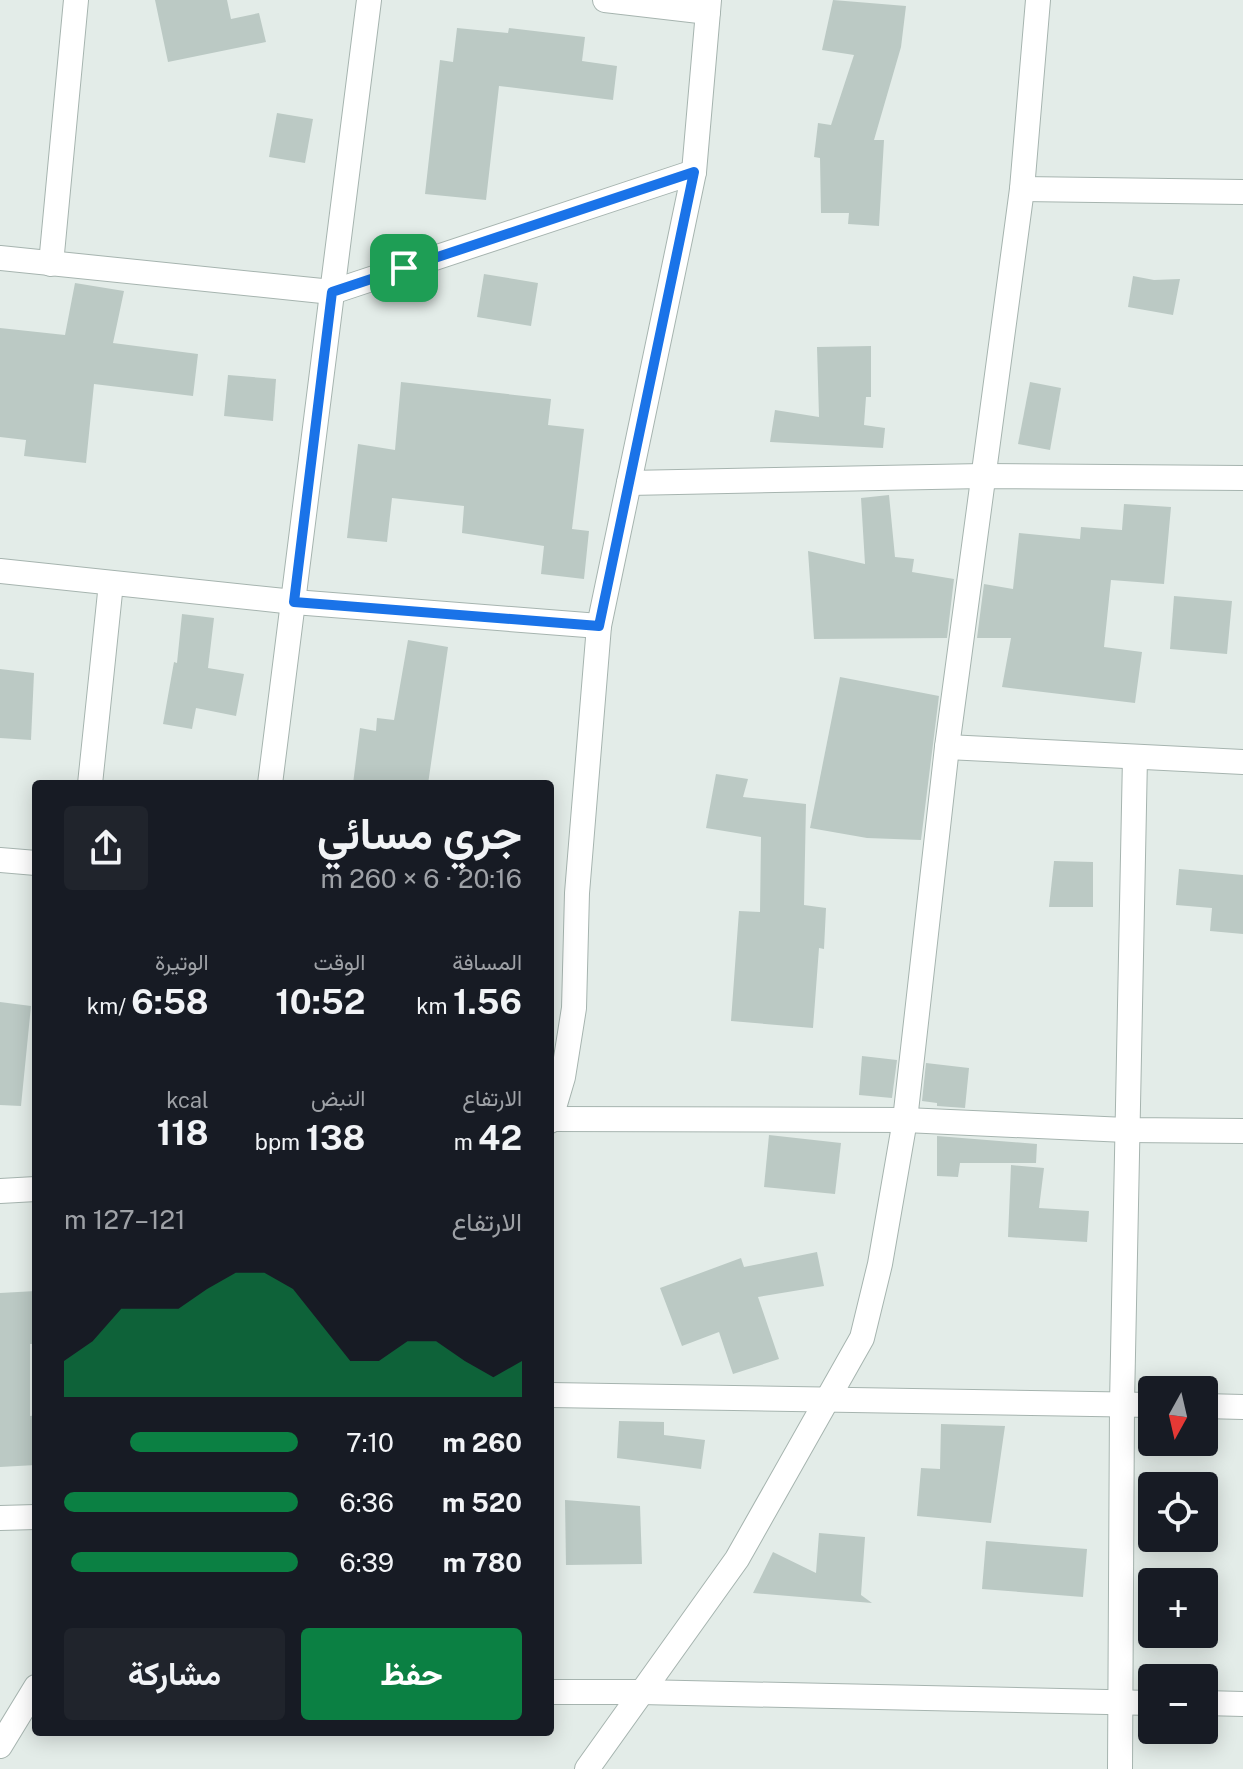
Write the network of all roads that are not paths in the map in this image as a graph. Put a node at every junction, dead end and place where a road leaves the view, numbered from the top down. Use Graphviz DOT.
graph roads {
  1 [pos="76,0"];
  2 [pos="369,0"];
  3 [pos="605,0"];
  4 [pos="1038,0"];
  5 [pos="708,6"];
  6 [pos="694,172"];
  7 [pos="1022,189"];
  8 [pos="1243,192"];
  9 [pos="0,258"];
  10 [pos="51,264"];
  11 [pos="332,292"];
  12 [pos="983,476"];
  13 [pos="1243,478"];
  14 [pos="629,483"];
  15 [pos="0,571"];
  16 [pos="111,583"];
  17 [pos="294,602"];
  18 [pos="599,626"];
  19 [pos="947,747"];
  20 [pos="1135,757"];
  21 [pos="1243,762"];
  22 [pos="90,780"];
  23 [pos="271,780"];
  24 [pos="0,860"];
  25 [pos="32,863"];
  26 [pos="554,1109"];
  27 [pos="554,1120"];
  28 [pos="905,1120"];
  29 [pos="1126,1130"];
  30 [pos="1243,1131"];
  31 [pos="32,1189"];
  32 [pos="0,1191"];
  33 [pos="554,1395"];
  34 [pos="830,1399"];
  35 [pos="1122,1404"];
  36 [pos="1138,1405"];
  37 [pos="1218,1406"];
  38 [pos="1243,1407"];
  39 [pos="32,1517"];
  40 [pos="0,1518"];
  41 [pos="554,1692"];
  42 [pos="640,1692"];
  43 [pos="32,1697"];
  44 [pos="1120,1703"];
  45 [pos="1138,1703"];
  46 [pos="1218,1703"];
  47 [pos="1243,1704"];
  48 [pos="0,1746"];
  49 [pos="587,1769"];
  50 [pos="1120,1769"];
  1 -- 10 [label="street"];
  2 -- 11 [label="street"];
  3 -- 5 [label="street"];
  4 -- 7 [label="street"];
  5 -- 6 [label="street"];
  6 -- 11 [label="street"];
  6 -- 14 [label="street"];
  7 -- 8 [label="street"];
  7 -- 12 [label="street"];
  9 -- 10 [label="street"];
  10 -- 11 [label="street"];
  11 -- 17 [label="street"];
  12 -- 13 [label="street"];
  12 -- 14 [label="street"];
  12 -- 19 [label="street"];
  14 -- 18 [label="street"];
  15 -- 16 [label="street"];
  16 -- 17 [label="street"];
  16 -- 22 [label="street"];
  17 -- 18 [label="street"];
  17 -- 23 [label="street"];
  18 -- 26 [label="street"];
  19 -- 20 [label="street"];
  19 -- 28 [label="street"];
  20 -- 21 [label="street"];
  20 -- 29 [label="street"];
  24 -- 25 [label="street"];
  27 -- 28 [label="street"];
  28 -- 29 [label="street"];
  28 -- 34 [label="street"];
  29 -- 30 [label="street"];
  29 -- 35 [label="street"];
  31 -- 32 [label="street"];
  33 -- 34 [label="street"];
  34 -- 35 [label="street"];
  34 -- 42 [label="street"];
  35 -- 36 [label="street"];
  35 -- 44 [label="street"];
  37 -- 38 [label="street"];
  39 -- 40 [label="street"];
  41 -- 42 [label="street"];
  42 -- 44 [label="street"];
  42 -- 49 [label="street"];
  43 -- 48 [label="street"];
  44 -- 45 [label="street"];
  44 -- 50 [label="street"];
  46 -- 47 [label="street"];
}
